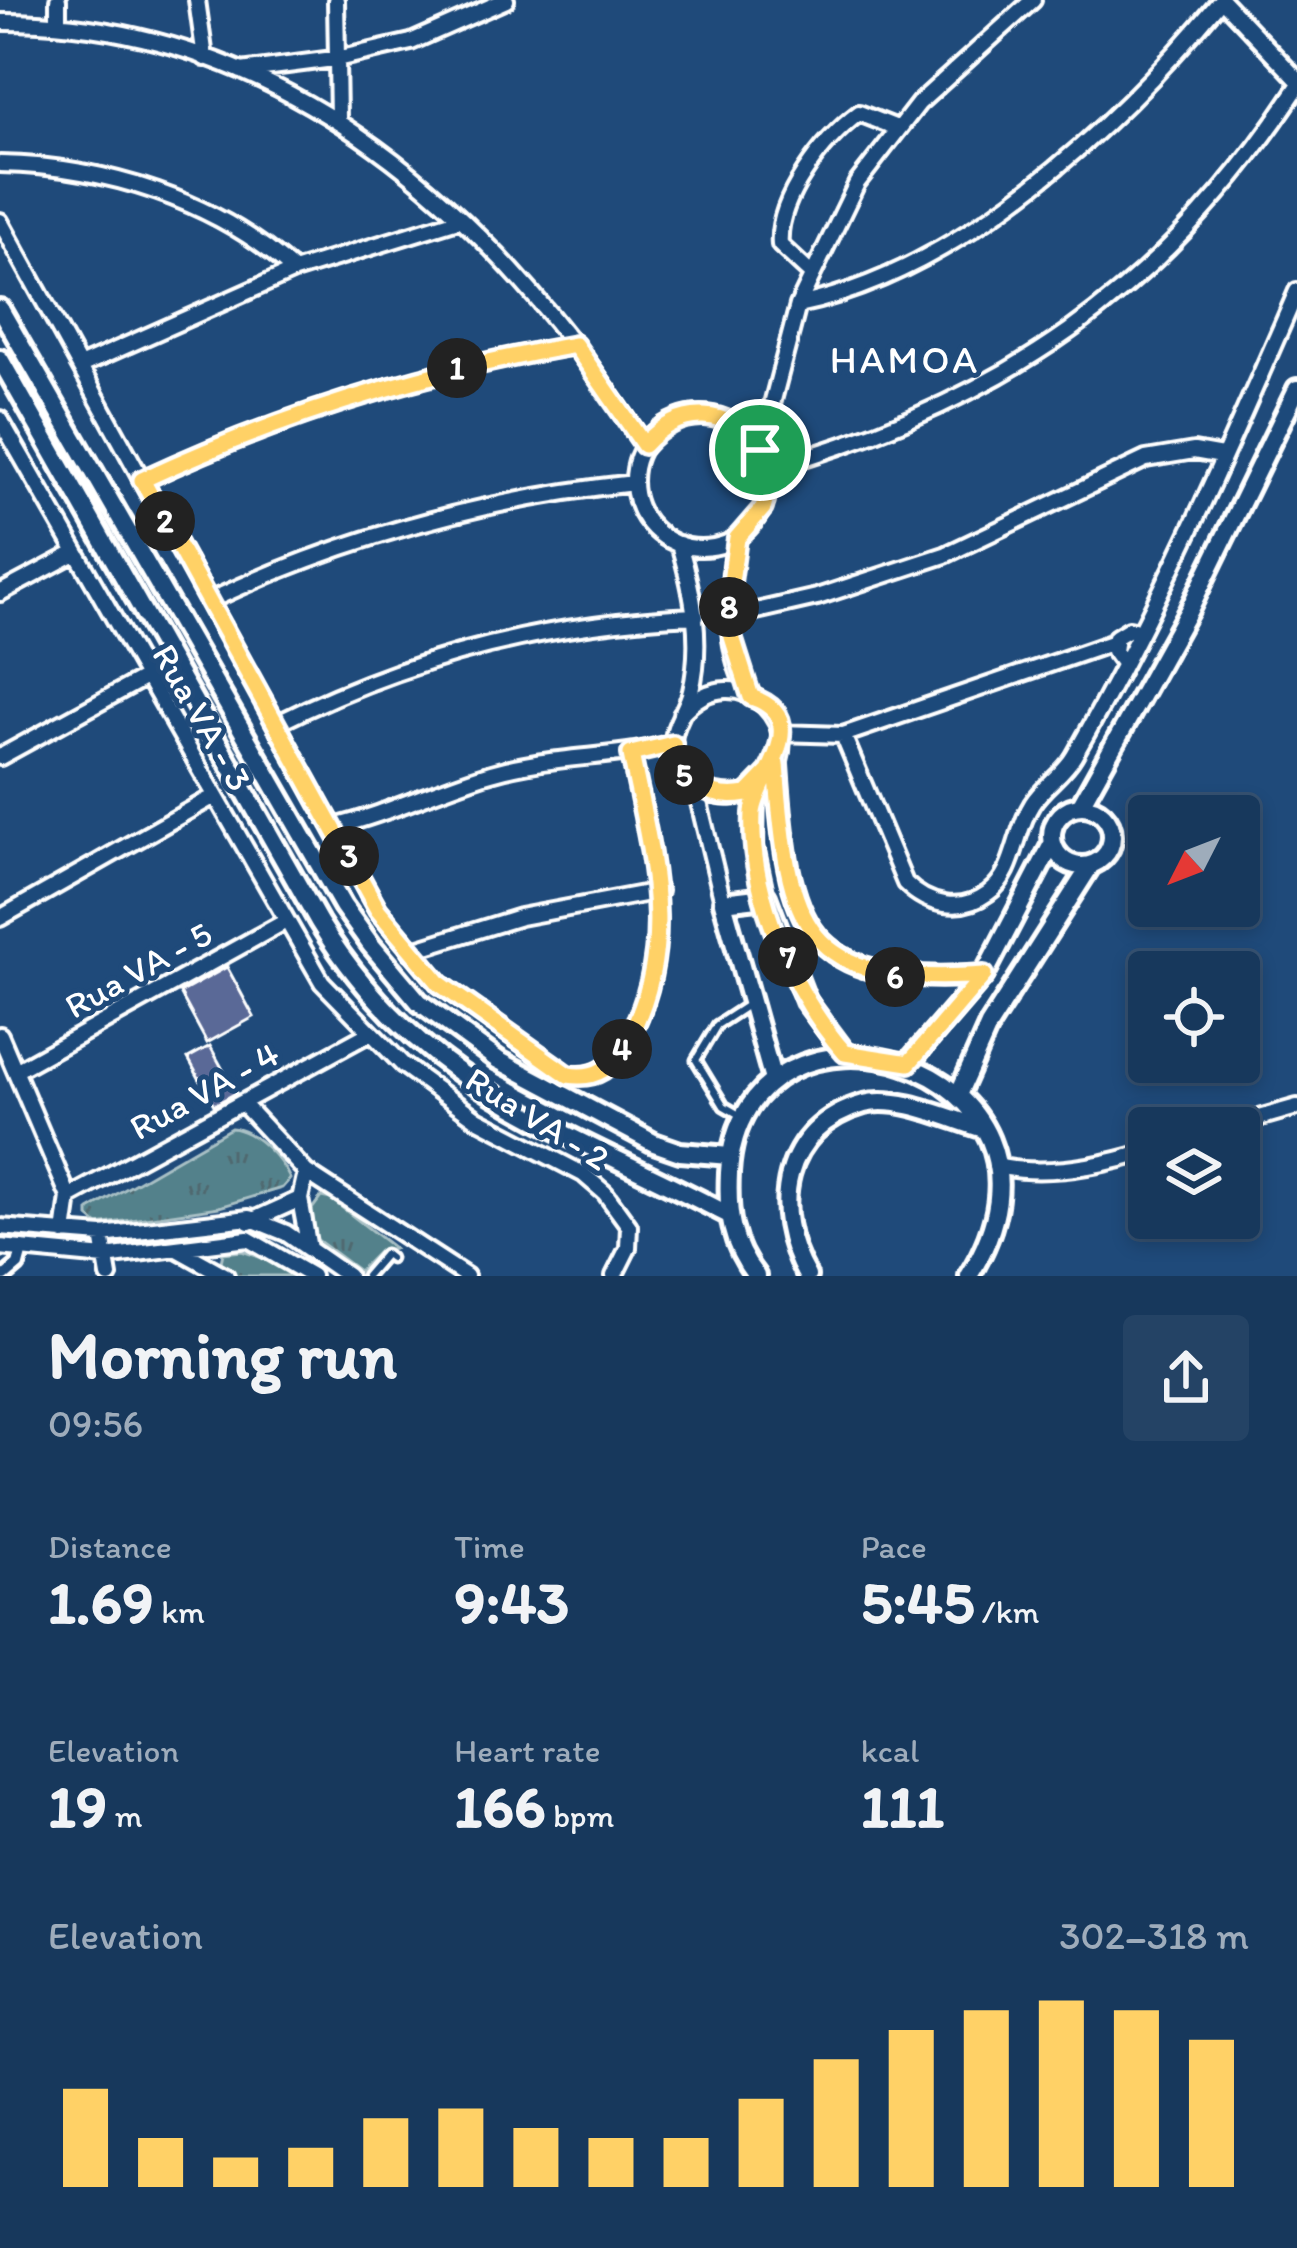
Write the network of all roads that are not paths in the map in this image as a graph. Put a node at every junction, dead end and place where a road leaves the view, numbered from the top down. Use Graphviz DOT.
graph roads {
  1 [pos="58,0"];
  2 [pos="197,0"];
  3 [pos="336,0"];
  4 [pos="506,0"];
  5 [pos="1033,0"];
  6 [pos="1221,0"];
  7 [pos="0,22"];
  8 [pos="58,22"];
  9 [pos="205,58"];
  10 [pos="340,58"];
  11 [pos="239,71"];
  12 [pos="1297,83"];
  13 [pos="338,118"];
  14 [pos="897,128"];
  15 [pos="0,164"];
  16 [pos="461,219"];
  17 [pos="0,221"];
  18 [pos="294,271"];
  19 [pos="810,273"];
  20 [pos="1297,291"];
  21 [pos="798,305"];
  22 [pos="0,309"];
  23 [pos="575,345"];
  24 [pos="0,359"];
  25 [pos="80,366"];
  26 [pos="1297,388"];
  27 [pos="2,427"];
  28 [pos="644,445"];
  29 [pos="760,450"];
  30 [pos="1222,456"];
  31 [pos="767,469"];
  32 [pos="142,480"];
  33 [pos="634,483"];
  34 [pos="737,538"];
  35 [pos="679,544"];
  36 [pos="75,553"];
  37 [pos="0,593"];
  38 [pos="209,601"];
  39 [pos="696,616"];
  40 [pos="730,617"];
  41 [pos="1139,631"];
  42 [pos="1114,642"];
  43 [pos="1122,662"];
  44 [pos="146,677"];
  45 [pos="752,695"];
  46 [pos="681,714"];
  47 [pos="276,724"];
  48 [pos="780,733"];
  49 [pos="843,735"];
  50 [pos="673,744"];
  51 [pos="631,754"];
  52 [pos="0,758"];
  53 [pos="776,764"];
  54 [pos="695,786"];
  55 [pos="756,788"];
  56 [pos="213,797"];
  57 [pos="1079,806"];
  58 [pos="333,827"];
  59 [pos="1051,845"];
  60 [pos="1091,865"];
  61 [pos="659,891"];
  62 [pos="766,896"];
  63 [pos="723,902"];
  64 [pos="0,918"];
  65 [pos="286,921"];
  66 [pos="410,951"];
  67 [pos="984,975"];
  68 [pos="752,1001"];
  69 [pos="368,1034"];
  70 [pos="0,1035"];
  71 [pos="845,1053"];
  72 [pos="909,1063"];
  73 [pos="19,1069"];
  74 [pos="773,1081"];
  75 [pos="958,1095"];
  76 [pos="242,1104"];
  77 [pos="1297,1107"];
  78 [pos="746,1118"];
  79 [pos="1260,1118"];
  80 [pos="982,1128"];
  81 [pos="1128,1155"];
  82 [pos="730,1156"];
  83 [pos="996,1166"];
  84 [pos="306,1172"];
  85 [pos="69,1197"];
  86 [pos="300,1199"];
  87 [pos="727,1214"];
  88 [pos="249,1218"];
  89 [pos="0,1228"];
  90 [pos="64,1234"];
  91 [pos="102,1235"];
  92 [pos="248,1239"];
  93 [pos="0,1247"];
  94 [pos="174,1248"];
  95 [pos="309,1249"];
  96 [pos="22,1250"];
  97 [pos="106,1257"];
  98 [pos="390,1258"];
  99 [pos="754,1275"];
  100 [pos="5,1276"];
  101 [pos="109,1276"];
  102 [pos="226,1276"];
  103 [pos="312,1276"];
  104 [pos="348,1276"];
  105 [pos="366,1276"];
  106 [pos="466,1276"];
  107 [pos="614,1276"];
  108 [pos="807,1276"];
  109 [pos="969,1276"];
  1 -- 8 [label="street"];
  2 -- 9 [label="street"];
  3 -- 10 [label="street"];
  4 -- 10 [label="street"];
  5 -- 14 [label="street"];
  6 -- 12 [label="street"];
  6 -- 21 [label="street"];
  7 -- 8 [label="street"];
  8 -- 9 [label="street"];
  9 -- 11 [label="street"];
  10 -- 11 [label="street"];
  10 -- 13 [label="street"];
  11 -- 13 [label="street"];
  12 -- 31 [label="street"];
  13 -- 16 [label="street"];
  14 -- 19 [label="street"];
  14 -- 19 [label="street"];
  15 -- 18 [label="street"];
  16 -- 18 [label="street"];
  16 -- 23 [label="street"];
  17 -- 25 [label="street"];
  18 -- 25 [label="street"];
  19 -- 21 [label="street"];
  20 -- 30 [label="street"];
  21 -- 29 [label="street"];
  22 -- 82 [label="street"];
  23 -- 28 [label="street"];
  23 -- 32 [label="street"];
  24 -- 87 [label="street"];
  25 -- 32 [label="street"];
  26 -- 57 [label="street"];
  27 -- 36 [label="street, Rua VA - 3"];
  28 -- 29 [label="street"];
  28 -- 33 [label="street"];
  29 -- 31 [label="street"];
  30 -- 40 [label="street"];
  30 -- 41 [label="street"];
  31 -- 34 [label="street"];
  32 -- 38 [label="street"];
  33 -- 35 [label="street"];
  33 -- 38 [label="street"];
  34 -- 35 [label="street"];
  34 -- 40 [label="street"];
  35 -- 39 [label="street"];
  36 -- 37 [label="street"];
  36 -- 44 [label="street, Rua VA - 3"];
  38 -- 47 [label="street"];
  39 -- 46 [label="street"];
  39 -- 47 [label="street"];
  40 -- 45 [label="street"];
  41 -- 42 [label="street"];
  41 -- 43 [label="street"];
  42 -- 43 [label="street"];
  42 -- 49 [label="street"];
  43 -- 49 [label="street"];
  44 -- 52 [label="street"];
  44 -- 56 [label="street, Rua VA - 3"];
  45 -- 46 [label="street"];
  45 -- 48 [label="street"];
  46 -- 50 [label="street"];
  47 -- 58 [label="street"];
  48 -- 49 [label="street"];
  48 -- 53 [label="street"];
  50 -- 51 [label="street"];
  50 -- 54 [label="street"];
  51 -- 58 [label="street"];
  51 -- 61 [label="street"];
  53 -- 55 [label="street"];
  53 -- 67 [label="street"];
  54 -- 55 [label="street"];
  54 -- 63 [label="street"];
  55 -- 62 [label="street"];
  56 -- 64 [label="street"];
  56 -- 65 [label="street, Rua VA - 3"];
  57 -- 59 [label="street"];
  57 -- 60 [label="street"];
  58 -- 66 [label="street"];
  59 -- 60 [label="street"];
  59 -- 67 [label="street"];
  60 -- 75 [label="street"];
  61 -- 66 [label="street"];
  61 -- 66 [label="street"];
  62 -- 63 [label="street"];
  62 -- 71 [label="street"];
  63 -- 68 [label="street"];
  65 -- 69 [label="street, Rua VA - 3"];
  65 -- 73 [label="street, Rua VA - 5"];
  67 -- 72 [label="street"];
  68 -- 74 [label="street"];
  68 -- 78 [label="lane"];
  69 -- 76 [label="street, Rua VA - 4"];
  69 -- 107 [label="street, Rua VA - 2"];
  70 -- 73 [label="street"];
  71 -- 72 [label="street"];
  71 -- 74 [label="street"];
  72 -- 75 [label="street"];
  73 -- 85 [label="street"];
  74 -- 78 [label="street"];
  75 -- 80 [label="street"];
  76 -- 84 [label="street"];
  76 -- 85 [label="street, Rua VA - 4"];
  77 -- 79 [label="street"];
  78 -- 82 [label="street"];
  80 -- 83 [label="street"];
  80 -- 108 [label="street"];
  81 -- 83 [label="street"];
  82 -- 87 [label="street"];
  83 -- 109 [label="street"];
  84 -- 86 [label="street"];
  84 -- 106 [label="street"];
  85 -- 90 [label="street"];
  86 -- 88 [label="street"];
  86 -- 95 [label="street"];
  87 -- 99 [label="street"];
  88 -- 91 [label="street"];
  88 -- 92 [label="street"];
  88 -- 95 [label="street"];
  89 -- 90 [label="street"];
  90 -- 91 [label="street"];
  91 -- 97 [label="street"];
  92 -- 94 [label="street"];
  92 -- 103 [label="street"];
  93 -- 96 [label="street"];
  94 -- 97 [label="street"];
  94 -- 102 [label="street"];
  95 -- 104 [label="street"];
  96 -- 97 [label="street"];
  96 -- 100 [label="street"];
  97 -- 101 [label="street"];
  98 -- 105 [label="lane"];
}
